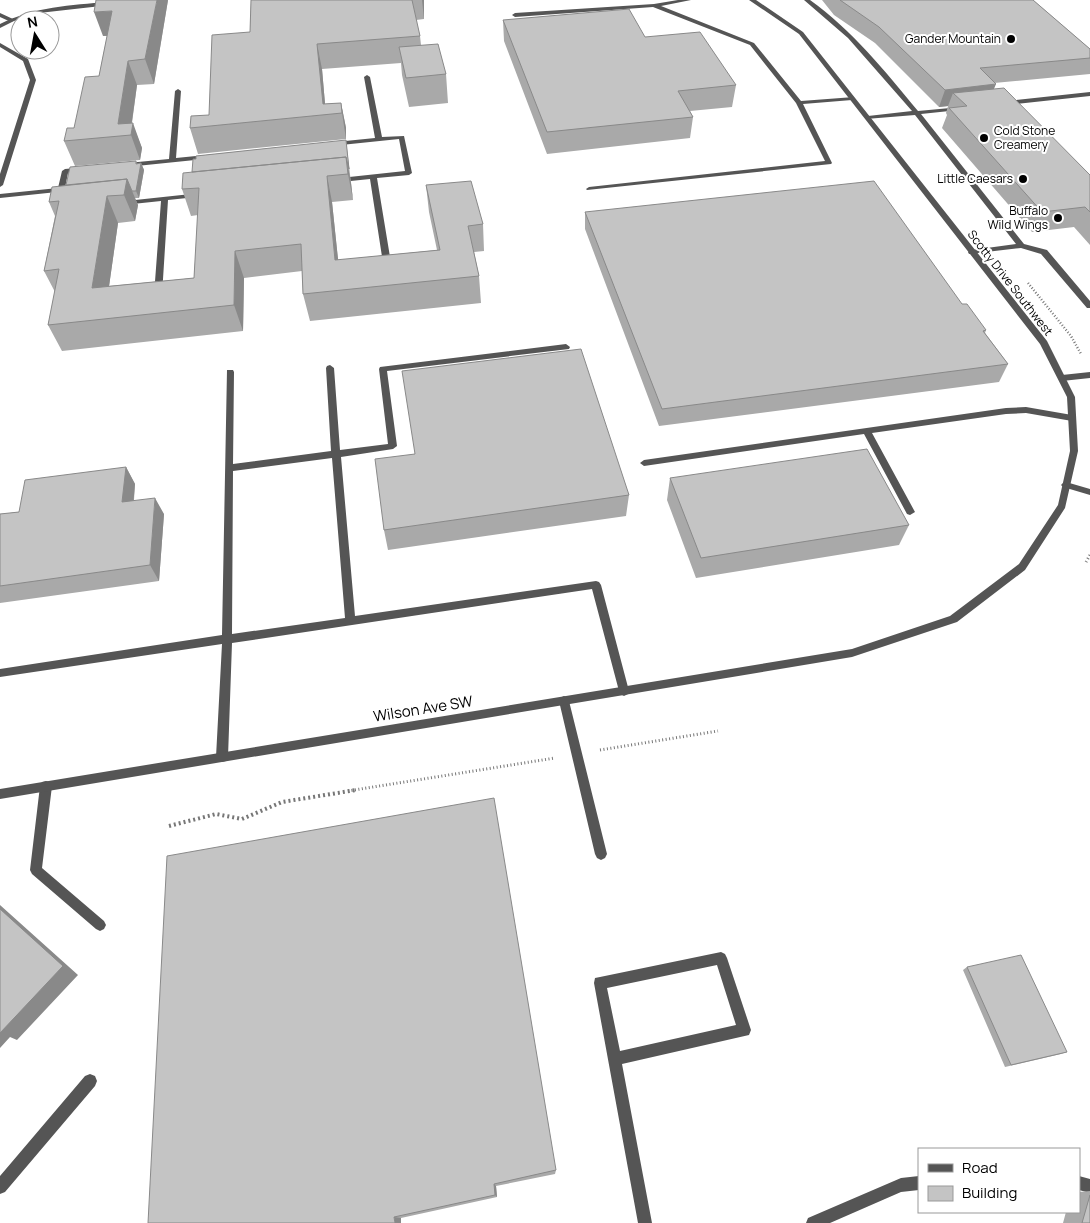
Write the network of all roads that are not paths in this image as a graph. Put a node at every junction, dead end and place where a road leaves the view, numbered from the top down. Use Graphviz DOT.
graph roads {
  1 [pos="688,0"];
  2 [pos="752,0"];
  3 [pos="807,0"];
  4 [pos="111,4"];
  5 [pos="654,5"];
  6 [pos="51,10"];
  7 [pos="515,15"];
  8 [pos="0,45"];
  9 [pos="367,77"];
  10 [pos="178,91"];
  11 [pos="1090,94"];
  12 [pos="852,98"];
  13 [pos="799,103"];
  14 [pos="1009,103"];
  15 [pos="1000,104"];
  16 [pos="963,108"];
  17 [pos="1015,109"];
  18 [pos="917,112"];
  19 [pos="868,118"];
  20 [pos="379,140"];
  21 [pos="172,161"];
  22 [pos="373,177"];
  23 [pos="0,185"];
  24 [pos="589,189"];
  25 [pos="61,190"];
  26 [pos="0,196"];
  27 [pos="165,198"];
  28 [pos="1020,246"];
  29 [pos="972,252"];
  30 [pos="388,263"];
  31 [pos="158,295"];
  32 [pos="1090,306"];
  33 [pos="566,347"];
  34 [pos="330,368"];
  35 [pos="230,372"];
  36 [pos="1090,375"];
  37 [pos="1062,378"];
  38 [pos="1072,418"];
  39 [pos="867,431"];
  40 [pos="336,454"];
  41 [pos="644,463"];
  42 [pos="229,468"];
  43 [pos="1066,485"];
  44 [pos="1090,492"];
  45 [pos="910,512"];
  46 [pos="350,621"];
  47 [pos="227,639"];
  48 [pos="852,653"];
  49 [pos="0,673"];
  50 [pos="624,691"];
  51 [pos="564,700"];
  52 [pos="222,757"];
  53 [pos="46,786"];
  54 [pos="0,794"];
  55 [pos="601,854"];
  56 [pos="100,924"];
  57 [pos="615,1059"];
  58 [pos="90,1080"];
  59 [pos="918,1183"];
  60 [pos="0,1187"];
  61 [pos="645,1223"];
  62 [pos="813,1223"];
  1 -- 5 [label="street"];
  2 -- 12 [label="street, Scotty Drive Southwest"];
  3 -- 18 [label="street"];
  4 -- 6 [label="street"];
  5 -- 7 [label="street"];
  5 -- 13 [label="street"];
  8 -- 23 [label="street"];
  9 -- 20 [label="street"];
  10 -- 21 [label="street"];
  11 -- 14 [label="street"];
  12 -- 13 [label="street"];
  12 -- 19 [label="street, Scotty Drive Southwest"];
  13 -- 24 [label="street"];
  14 -- 15 [label="street"];
  14 -- 17 [label="street"];
  16 -- 18 [label="street"];
  18 -- 19 [label="street"];
  18 -- 28 [label="street"];
  19 -- 29 [label="street, Scotty Drive Southwest"];
  20 -- 21 [label="street"];
  20 -- 22 [label="street"];
  21 -- 25 [label="street"];
  22 -- 27 [label="street"];
  22 -- 30 [label="street"];
  25 -- 26 [label="street"];
  25 -- 27 [label="street"];
  27 -- 31 [label="street"];
  28 -- 29 [label="street"];
  28 -- 32 [label="street"];
  29 -- 37 [label="street, Scotty Drive Southwest"];
  33 -- 40 [label="street"];
  34 -- 40 [label="street"];
  35 -- 42 [label="street"];
  36 -- 37 [label="street"];
  37 -- 38 [label="street, Scotty Drive Southwest"];
  38 -- 39 [label="street"];
  38 -- 43 [label="street, Scotty Drive Southwest"];
  39 -- 41 [label="street"];
  39 -- 45 [label="street"];
  40 -- 42 [label="street"];
  40 -- 46 [label="street"];
  42 -- 47 [label="street"];
  43 -- 44 [label="street"];
  43 -- 48 [label="street, Scotty Drive Southwest"];
  46 -- 47 [label="street"];
  46 -- 50 [label="street"];
  47 -- 49 [label="street"];
  47 -- 52 [label="street"];
  48 -- 50 [label="street, Wilson Ave SW"];
  50 -- 51 [label="street, Wilson Ave SW"];
  51 -- 52 [label="street, Wilson Ave SW"];
  51 -- 55 [label="street"];
  52 -- 53 [label="street, Wilson Ave SW"];
  53 -- 54 [label="street, Wilson Ave SW"];
  53 -- 56 [label="street"];
  57 -- 57 [label="street"];
  57 -- 61 [label="street"];
  58 -- 60 [label="street"];
  59 -- 62 [label="street"];
}
